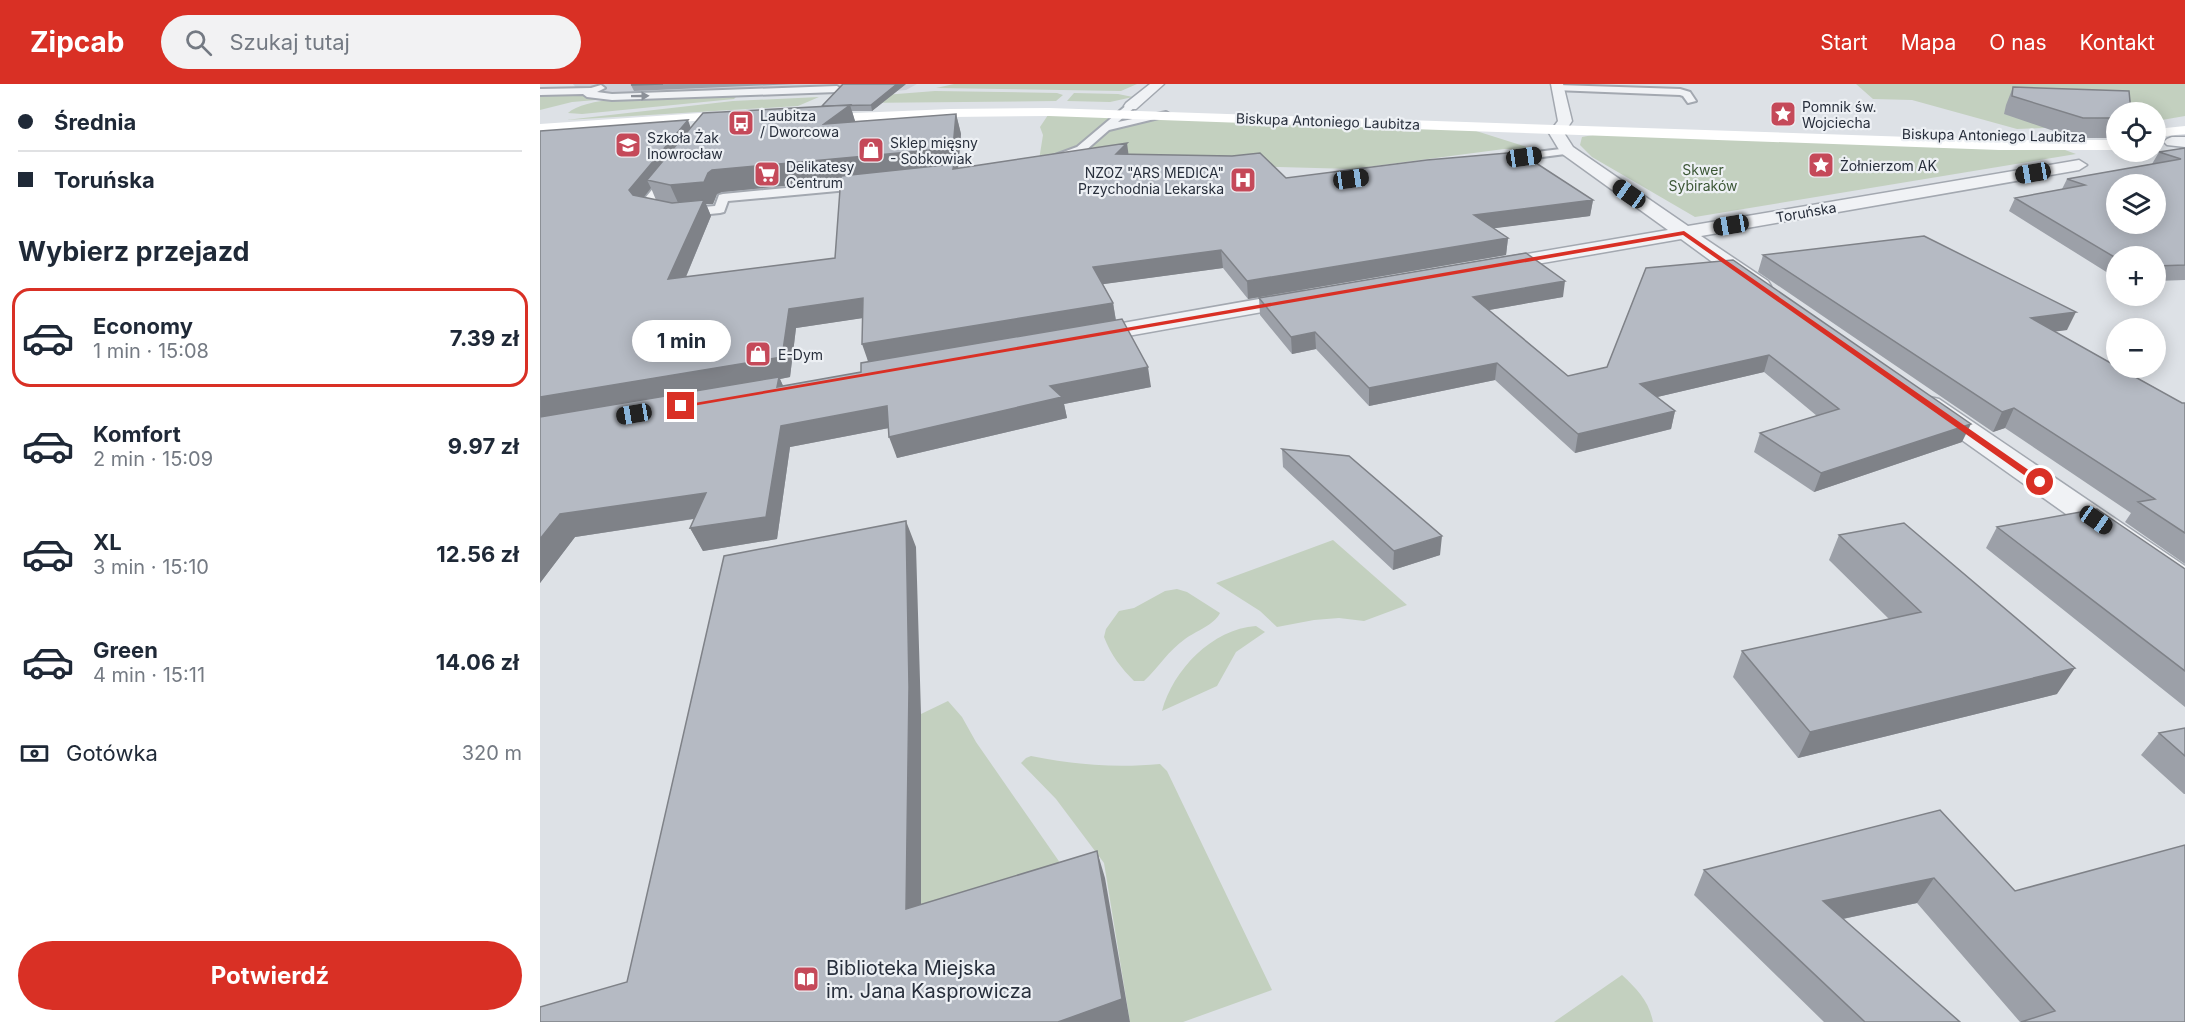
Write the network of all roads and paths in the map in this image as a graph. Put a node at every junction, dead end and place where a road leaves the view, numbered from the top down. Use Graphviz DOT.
graph roads {
  1 [pos="609,84"];
  2 [pos="759,84"];
  3 [pos="1158,84"];
  4 [pos="840,86"];
  5 [pos="1558,86"];
  6 [pos="806,87"];
  7 [pos="592,91"];
  8 [pos="540,92"];
  9 [pos="745,92"];
  10 [pos="1691,101"];
  11 [pos="1126,110"];
  12 [pos="810,112"];
  13 [pos="1166,115"];
  14 [pos="1561,125"];
  15 [pos="540,128"];
  16 [pos="1102,129"];
  17 [pos="2185,130"];
  18 [pos="2166,132"];
  19 [pos="2106,135"];
  20 [pos="540,138"];
  21 [pos="2181,141"];
  22 [pos="2166,142"];
  23 [pos="2106,145"];
  24 [pos="1569,151"];
  25 [pos="681,161"];
  26 [pos="1488,161"];
  27 [pos="1037,162"];
  28 [pos="2079,165"];
  29 [pos="877,183"];
  30 [pos="1684,233"];
  31 [pos="1466,271"];
  32 [pos="1325,295"];
  33 [pos="1780,299"];
  34 [pos="1056,341"];
  35 [pos="1914,393"];
  36 [pos="2185,582"];
  1 -- 7 [label="lane"];
  2 -- 9 [label="lane"];
  3 -- 11 [label="street"];
  4 -- 6 [label="lane"];
  4 -- 12 [label="lane"];
  5 -- 10 [label="lane"];
  5 -- 14 [label="street"];
  6 -- 9 [label="lane"];
  7 -- 8 [label="lane"];
  7 -- 9 [label="lane, one-way"];
  11 -- 12 [label="main road, Biskupa Antoniego Laubitza"];
  11 -- 13 [label="main road, Biskupa Antoniego Laubitza"];
  11 -- 14 [label="main road, Biskupa Antoniego Laubitza"];
  11 -- 16 [label="lane"];
  13 -- 14 [label="main road, Biskupa Antoniego Laubitza"];
  13 -- 16 [label="lane"];
  14 -- 19 [label="main road, Biskupa Antoniego Laubitza"];
  14 -- 23 [label="main road, Biskupa Antoniego Laubitza"];
  14 -- 24 [label="street"];
  15 -- 20 [label="main road"];
  16 -- 27 [label="lane"];
  17 -- 18 [label="main road"];
  21 -- 22 [label="main road"];
  24 -- 26 [label="lane"];
  24 -- 30 [label="street"];
  25 -- 29 [label="lane"];
  28 -- 30 [label="street, Toruńska"];
  30 -- 31 [label="street, Toruńska"];
  30 -- 33 [label="street"];
  32 -- 34 [label="street"];
  35 -- 36 [label="street"];
}
